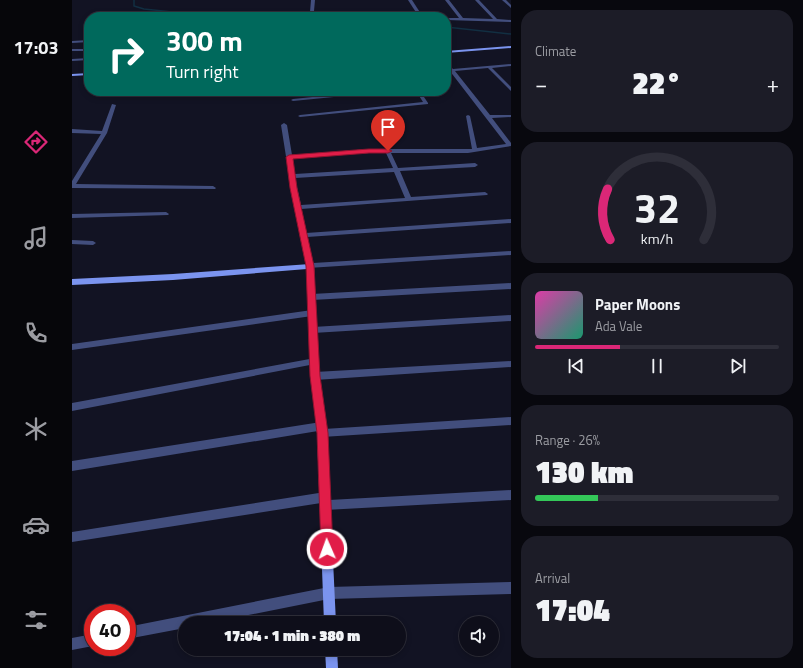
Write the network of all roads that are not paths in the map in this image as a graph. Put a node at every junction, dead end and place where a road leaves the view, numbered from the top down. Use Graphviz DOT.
graph roads {
  1 [pos="313,0"];
  2 [pos="410,0"];
  3 [pos="447,0"];
  4 [pos="477,0"];
  5 [pos="504,0"];
  6 [pos="511,7"];
  7 [pos="312,12"];
  8 [pos="418,12"];
  9 [pos="451,19"];
  10 [pos="462,20"];
  11 [pos="496,21"];
  12 [pos="511,21"];
  13 [pos="72,42"];
  14 [pos="84,42"];
  15 [pos="511,47"];
  16 [pos="72,50"];
  17 [pos="84,50"];
  18 [pos="451,52"];
  19 [pos="72,60"];
  20 [pos="84,60"];
  21 [pos="511,65"];
  22 [pos="489,67"];
  23 [pos="452,70"];
  24 [pos="84,74"];
  25 [pos="72,75"];
  26 [pos="511,81"];
  27 [pos="504,82"];
  28 [pos="511,90"];
  29 [pos="334,96"];
  30 [pos="421,96"];
  31 [pos="293,100"];
  32 [pos="114,105"];
  33 [pos="300,116"];
  34 [pos="468,116"];
  35 [pos="511,116"];
  36 [pos="489,117"];
  37 [pos="284,125"];
  38 [pos="72,131"];
  39 [pos="104,133"];
  40 [pos="475,150"];
  41 [pos="388,151"];
  42 [pos="289,157"];
  43 [pos="475,165"];
  44 [pos="396,170"];
  45 [pos="292,176"];
  46 [pos="72,186"];
  47 [pos="213,188"];
  48 [pos="485,194"];
  49 [pos="409,199"];
  50 [pos="298,207"];
  51 [pos="166,214"];
  52 [pos="72,216"];
  53 [pos="511,221"];
  54 [pos="304,235"];
  55 [pos="72,242"];
  56 [pos="93,243"];
  57 [pos="511,253"];
  58 [pos="310,266"];
  59 [pos="72,282"];
  60 [pos="511,286"];
  61 [pos="312,297"];
  62 [pos="312,313"];
  63 [pos="511,318"];
  64 [pos="313,330"];
  65 [pos="72,347"];
  66 [pos="314,361"];
  67 [pos="511,364"];
  68 [pos="315,376"];
  69 [pos="72,406"];
  70 [pos="511,421"];
  71 [pos="322,429"];
  72 [pos="72,466"];
  73 [pos="511,495"];
  74 [pos="325,501"];
  75 [pos="72,537"];
  76 [pos="511,588"];
  77 [pos="329,593"];
  78 [pos="330,616"];
  79 [pos="136,631"];
  80 [pos="84,642"];
  81 [pos="72,644"];
  82 [pos="331,656"];
  83 [pos="332,668"];
  1 -- 7 [label="street"];
  2 -- 8 [label="street"];
  3 -- 10 [label="street"];
  4 -- 11 [label="street"];
  5 -- 6 [label="street"];
  9 -- 10 [label="street"];
  10 -- 11 [label="street"];
  11 -- 12 [label="street"];
  13 -- 14 [label="street"];
  15 -- 18 [label="street"];
  16 -- 17 [label="street"];
  19 -- 20 [label="street"];
  21 -- 22 [label="street"];
  22 -- 23 [label="street"];
  22 -- 27 [label="street"];
  23 -- 36 [label="street"];
  24 -- 25 [label="street"];
  26 -- 27 [label="street"];
  27 -- 28 [label="street"];
  29 -- 31 [label="street"];
  30 -- 33 [label="street"];
  32 -- 39 [label="street"];
  34 -- 40 [label="street"];
  35 -- 36 [label="street"];
  36 -- 40 [label="street"];
  37 -- 42 [label="street"];
  38 -- 39 [label="street"];
  39 -- 46 [label="street"];
  40 -- 41 [label="street"];
  41 -- 42 [label="street"];
  41 -- 44 [label="street"];
  42 -- 45 [label="street"];
  43 -- 44 [label="street"];
  44 -- 45 [label="street"];
  44 -- 49 [label="street"];
  45 -- 50 [label="street"];
  46 -- 47 [label="street"];
  48 -- 49 [label="street"];
  49 -- 50 [label="street"];
  50 -- 54 [label="street"];
  51 -- 52 [label="street"];
  53 -- 54 [label="street"];
  54 -- 58 [label="street"];
  55 -- 56 [label="street"];
  57 -- 58 [label="street"];
  58 -- 59 [label="street"];
  58 -- 61 [label="street"];
  60 -- 61 [label="street"];
  61 -- 62 [label="street"];
  62 -- 64 [label="street"];
  62 -- 65 [label="street"];
  63 -- 64 [label="street"];
  64 -- 66 [label="street"];
  66 -- 68 [label="street"];
  66 -- 69 [label="street"];
  67 -- 68 [label="street"];
  68 -- 71 [label="street"];
  70 -- 71 [label="street"];
  71 -- 72 [label="street"];
  71 -- 74 [label="street"];
  73 -- 74 [label="street"];
  74 -- 75 [label="street"];
  74 -- 77 [label="street"];
  76 -- 77 [label="street"];
  77 -- 78 [label="street"];
  77 -- 79 [label="street"];
  80 -- 81 [label="street"];
  82 -- 83 [label="street"];
}
